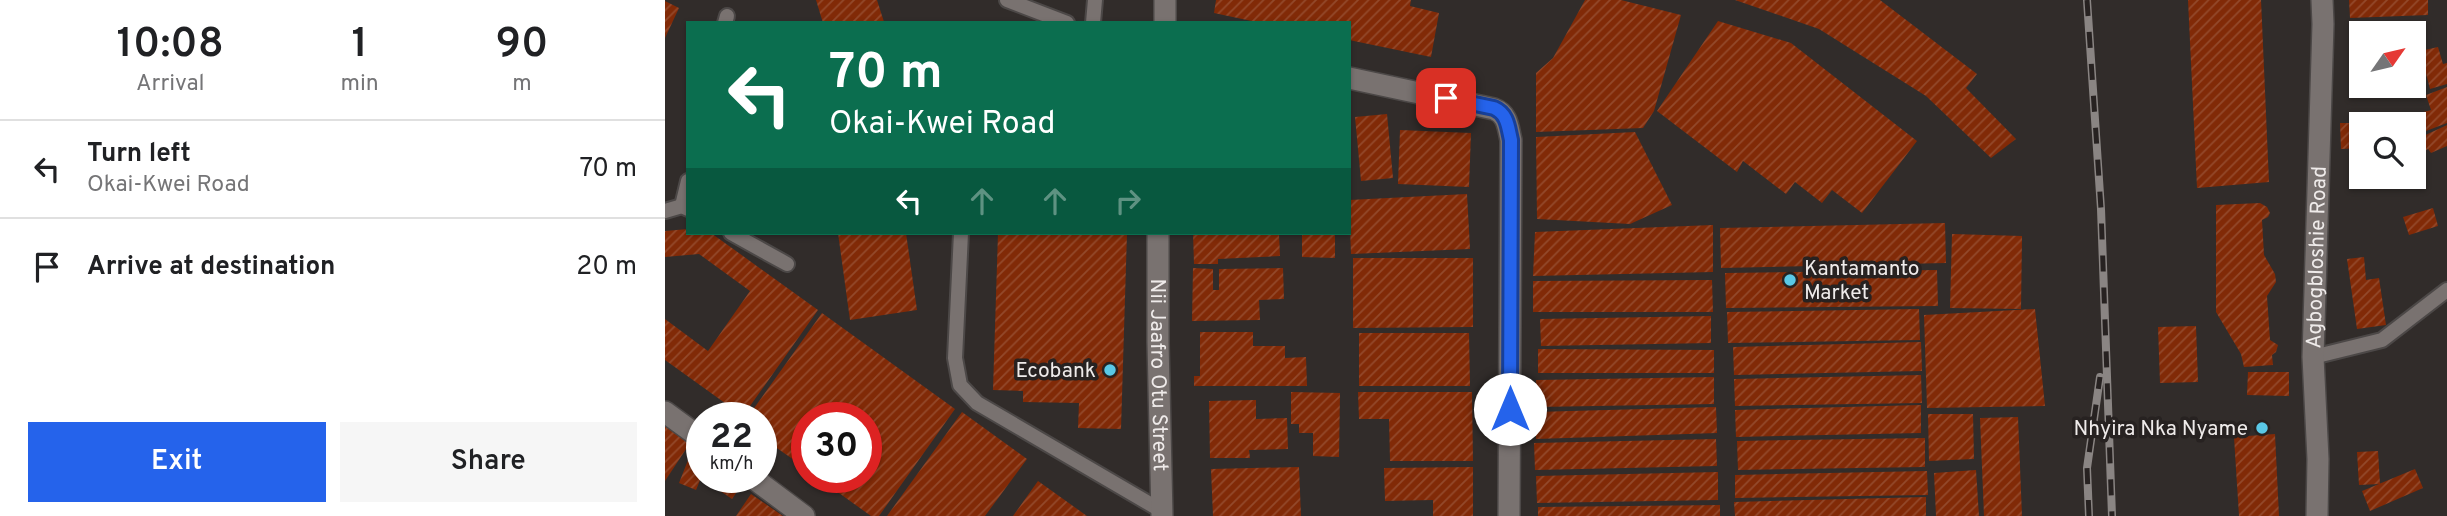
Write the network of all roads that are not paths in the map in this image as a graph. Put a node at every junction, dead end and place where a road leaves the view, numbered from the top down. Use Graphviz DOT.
graph roads {
  1 [pos="1007,0"];
  2 [pos="1095,0"];
  3 [pos="1165,0"];
  4 [pos="2322,0"];
  5 [pos="1062,21"];
  6 [pos="1093,21"];
  7 [pos="1165,21"];
  8 [pos="1351,78"];
  9 [pos="685,208"];
  10 [pos="665,211"];
  11 [pos="735,235"];
  12 [pos="961,235"];
  13 [pos="1158,235"];
  14 [pos="787,264"];
  15 [pos="2447,290"];
  16 [pos="2313,357"];
  17 [pos="665,412"];
  18 [pos="686,427"];
  19 [pos="773,493"];
  20 [pos="1162,514"];
  21 [pos="804,516"];
  22 [pos="1509,516"];
  23 [pos="2317,516"];
  1 -- 5 [label="lane"];
  2 -- 6 [label="lane"];
  3 -- 7 [label="street"];
  4 -- 16 [label="street, Agbogbloshie Road"];
  8 -- 22 [label="street"];
  9 -- 10 [label="lane"];
  11 -- 14 [label="lane"];
  12 -- 20 [label="lane"];
  13 -- 20 [label="street, Nii Jaafro Otu Street"];
  15 -- 16 [label="lane"];
  16 -- 23 [label="street, Agbogbloshie Road"];
  17 -- 18 [label="street"];
  19 -- 21 [label="street"];
}
